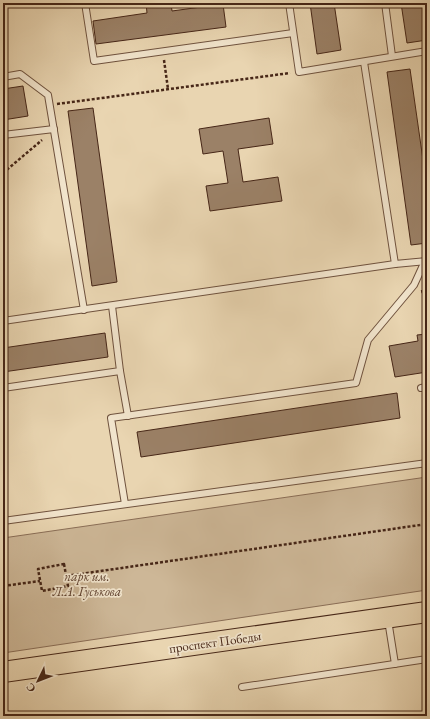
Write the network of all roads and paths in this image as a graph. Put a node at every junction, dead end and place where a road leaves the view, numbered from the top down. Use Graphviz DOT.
graph roads {
  1 [pos="85,3"];
  2 [pos="288,3"];
  3 [pos="385,3"];
  4 [pos="293,33"];
  5 [pos="427,51"];
  6 [pos="163,52"];
  7 [pos="392,56"];
  8 [pos="364,62"];
  9 [pos="299,72"];
  10 [pos="3,76"];
  11 [pos="168,89"];
  12 [pos="50,105"];
  13 [pos="54,129"];
  14 [pos="3,135"];
  15 [pos="3,173"];
  16 [pos="426,261"];
  17 [pos="395,264"];
  18 [pos="421,287"];
  19 [pos="112,306"];
  20 [pos="84,310"];
  21 [pos="427,311"];
  22 [pos="3,321"];
  23 [pos="120,371"];
  24 [pos="3,388"];
  25 [pos="128,416"];
  26 [pos="427,463"];
  27 [pos="125,504"];
  28 [pos="3,521"];
  29 [pos="427,524"];
  30 [pos="66,576"];
  31 [pos="40,580"];
  32 [pos="3,586"];
  33 [pos="427,612"];
  34 [pos="387,617"];
  35 [pos="427,659"];
  36 [pos="395,664"];
  37 [pos="3,672"];
  38 [pos="242,687"];
  1 -- 6 [label="lane"];
  2 -- 4 [label="lane"];
  3 -- 7 [label="lane"];
  4 -- 6 [label="lane"];
  4 -- 9 [label="lane"];
  5 -- 7 [label="lane"];
  6 -- 11 [label="path"];
  7 -- 8 [label="lane"];
  8 -- 9 [label="lane"];
  8 -- 17 [label="lane"];
  9 -- 11 [label="path"];
  10 -- 12 [label="lane"];
  11 -- 12 [label="path"];
  12 -- 13 [label="lane"];
  13 -- 14 [label="lane"];
  13 -- 15 [label="path"];
  13 -- 20 [label="lane"];
  16 -- 17 [label="lane"];
  16 -- 25 [label="lane"];
  17 -- 19 [label="lane"];
  18 -- 21 [label="path"];
  19 -- 20 [label="lane"];
  19 -- 23 [label="lane"];
  20 -- 22 [label="lane"];
  23 -- 24 [label="lane"];
  23 -- 25 [label="lane"];
  25 -- 27 [label="lane"];
  26 -- 27 [label="lane"];
  27 -- 28 [label="lane"];
  29 -- 30 [label="path"];
  30 -- 31 [label="path"];
  30 -- 31 [label="path"];
  31 -- 32 [label="path"];
  33 -- 34 [label="main road, проспект Победы"];
  34 -- 36 [label="lane"];
  34 -- 37 [label="main road, проспект Победы"];
  35 -- 36 [label="lane"];
  36 -- 38 [label="lane"];
}
